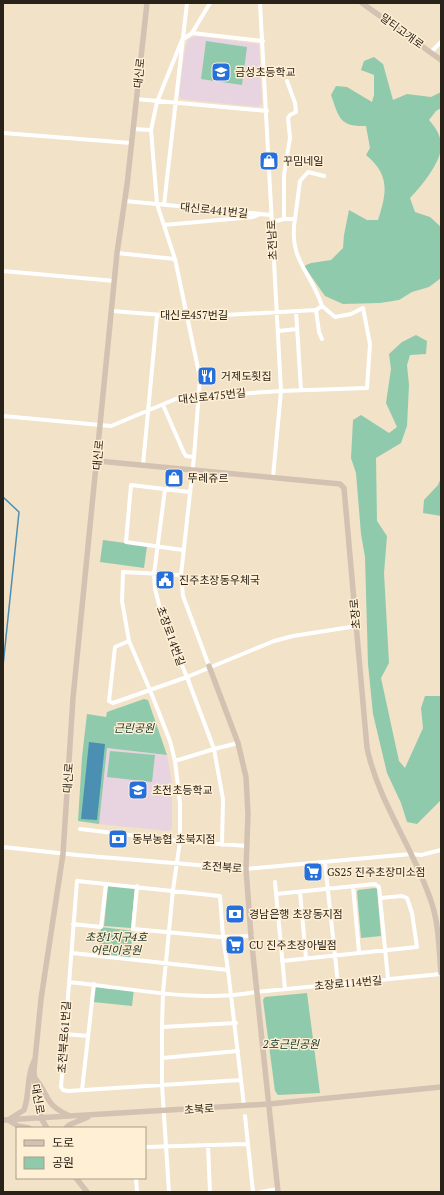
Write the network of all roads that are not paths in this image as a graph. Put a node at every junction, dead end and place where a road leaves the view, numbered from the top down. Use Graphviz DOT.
graph roads {
  1 [pos="147,3"];
  2 [pos="187,3"];
  3 [pos="210,3"];
  4 [pos="260,3"];
  5 [pos="362,3"];
  6 [pos="192,33"];
  7 [pos="182,40"];
  8 [pos="263,41"];
  9 [pos="441,42"];
  10 [pos="431,52"];
  11 [pos="441,60"];
  12 [pos="286,80"];
  13 [pos="136,100"];
  14 [pos="157,102"];
  15 [pos="175,103"];
  16 [pos="267,111"];
  17 [pos="133,129"];
  18 [pos="151,130"];
  19 [pos="3,133"];
  20 [pos="131,144"];
  21 [pos="324,176"];
  22 [pos="125,201"];
  23 [pos="157,204"];
  24 [pos="164,205"];
  25 [pos="260,214"];
  26 [pos="271,215"];
  27 [pos="284,219"];
  28 [pos="295,219"];
  29 [pos="271,222"];
  30 [pos="164,225"];
  31 [pos="117,253"];
  32 [pos="176,259"];
  33 [pos="3,271"];
  34 [pos="115,281"];
  35 [pos="322,306"];
  36 [pos="112,310"];
  37 [pos="316,310"];
  38 [pos="296,311"];
  39 [pos="277,313"];
  40 [pos="157,316"];
  41 [pos="188,317"];
  42 [pos="297,330"];
  43 [pos="278,331"];
  44 [pos="322,338"];
  45 [pos="281,390"];
  46 [pos="302,390"];
  47 [pos="199,395"];
  48 [pos="163,405"];
  49 [pos="148,412"];
  50 [pos="3,416"];
  51 [pos="101,424"];
  52 [pos="194,457"];
  53 [pos="98,461"];
  54 [pos="143,465"];
  55 [pos="193,469"];
  56 [pos="273,477"];
  57 [pos="165,489"];
  58 [pos="189,492"];
  59 [pos="159,547"];
  60 [pos="183,550"];
  61 [pos="154,574"];
  62 [pos="181,575"];
  63 [pos="357,626"];
  64 [pos="129,641"];
  65 [pos="210,666"];
  66 [pos="187,677"];
  67 [pos="150,690"];
  68 [pos="238,744"];
  69 [pos="214,749"];
  70 [pos="175,761"];
  71 [pos="80,828"];
  72 [pos="180,841"];
  73 [pos="222,845"];
  74 [pos="247,846"];
  75 [pos="3,847"];
  76 [pos="441,850"];
  77 [pos="63,854"];
  78 [pos="411,854"];
  79 [pos="325,862"];
  80 [pos="177,863"];
  81 [pos="246,869"];
  82 [pos="275,882"];
  83 [pos="106,884"];
  84 [pos="137,886"];
  85 [pos="353,886"];
  86 [pos="326,889"];
  87 [pos="173,890"];
  88 [pos="300,892"];
  89 [pos="276,894"];
  90 [pos="381,898"];
  91 [pos="74,924"];
  92 [pos="170,933"];
  93 [pos="251,936"];
  94 [pos="223,937"];
  95 [pos="385,949"];
  96 [pos="359,952"];
  97 [pos="72,953"];
  98 [pos="335,955"];
  99 [pos="306,958"];
  100 [pos="282,961"];
  101 [pos="167,963"];
  102 [pos="228,970"];
  103 [pos="441,974"];
  104 [pos="388,980"];
  105 [pos="69,982"];
  106 [pos="94,984"];
  107 [pos="338,984"];
  108 [pos="285,989"];
  109 [pos="164,992"];
  110 [pos="256,992"];
  111 [pos="231,996"];
  112 [pos="236,1023"];
  113 [pos="162,1027"];
  114 [pos="65,1034"];
  115 [pos="88,1036"];
  116 [pos="238,1052"];
  117 [pos="36,1056"];
  118 [pos="162,1058"];
  119 [pos="34,1078"];
  120 [pos="241,1080"];
  121 [pos="162,1085"];
  122 [pos="441,1087"];
  123 [pos="82,1090"];
  124 [pos="269,1104"];
  125 [pos="244,1106"];
  126 [pos="164,1111"];
  127 [pos="90,1116"];
  128 [pos="245,1116"];
  129 [pos="72,1117"];
  130 [pos="41,1118"];
  131 [pos="6,1120"];
  132 [pos="24,1127"];
  133 [pos="46,1127"];
  134 [pos="67,1127"];
  135 [pos="248,1144"];
  136 [pos="208,1145"];
  137 [pos="146,1147"];
  138 [pos="166,1147"];
  139 [pos="77,1179"];
  140 [pos="136,1179"];
  141 [pos="278,1191"];
  142 [pos="87,1192"];
  143 [pos="136,1192"];
  144 [pos="169,1192"];
  145 [pos="210,1192"];
  146 [pos="253,1192"];
  147 [pos="261,1192"];
  1 -- 13 [label="street, 대신로"];
  2 -- 7 [label="street"];
  3 -- 6 [label="street"];
  4 -- 8 [label="street, 초전남로"];
  5 -- 10 [label="street, 말티고개로"];
  6 -- 7 [label="street"];
  6 -- 8 [label="street"];
  7 -- 14 [label="street"];
  7 -- 15 [label="street"];
  8 -- 16 [label="street, 초전남로"];
  9 -- 10 [label="street"];
  10 -- 11 [label="street, 말티고개로"];
  12 -- 27 [label="street"];
  13 -- 14 [label="street"];
  13 -- 17 [label="street, 대신로"];
  14 -- 15 [label="street"];
  14 -- 18 [label="street"];
  15 -- 16 [label="street"];
  15 -- 24 [label="street"];
  16 -- 26 [label="street, 초전남로"];
  17 -- 18 [label="street"];
  17 -- 20 [label="street, 대신로"];
  18 -- 23 [label="street"];
  19 -- 20 [label="street"];
  20 -- 22 [label="street, 대신로"];
  21 -- 28 [label="street"];
  22 -- 23 [label="street, 대신로441번길"];
  22 -- 31 [label="street, 대신로"];
  23 -- 24 [label="street, 대신로441번길"];
  23 -- 30 [label="street"];
  24 -- 25 [label="street, 대신로441번길"];
  25 -- 26 [label="street, 대신로441번길"];
  25 -- 30 [label="street"];
  26 -- 29 [label="street, 초전남로"];
  27 -- 28 [label="street"];
  27 -- 29 [label="street"];
  28 -- 35 [label="street"];
  29 -- 39 [label="street, 초전남로"];
  30 -- 32 [label="street"];
  31 -- 32 [label="street"];
  31 -- 34 [label="street, 대신로"];
  32 -- 41 [label="street"];
  33 -- 34 [label="street"];
  34 -- 36 [label="street, 대신로"];
  35 -- 37 [label="street"];
  35 -- 46 [label="street, 대신로475번길"];
  36 -- 40 [label="street, 대신로457번길"];
  36 -- 51 [label="street, 대신로"];
  37 -- 38 [label="street, 대신로457번길"];
  37 -- 44 [label="street"];
  38 -- 39 [label="street, 대신로457번길"];
  38 -- 42 [label="street"];
  39 -- 41 [label="street, 대신로457번길"];
  39 -- 43 [label="street, 초전남로"];
  40 -- 41 [label="street, 대신로457번길"];
  40 -- 49 [label="street"];
  41 -- 47 [label="street"];
  42 -- 43 [label="street"];
  42 -- 46 [label="street"];
  43 -- 45 [label="street, 초전남로"];
  45 -- 46 [label="street, 대신로475번길"];
  45 -- 47 [label="street, 대신로475번길"];
  45 -- 56 [label="street, 초전남로"];
  47 -- 48 [label="street, 대신로475번길"];
  47 -- 52 [label="street"];
  48 -- 49 [label="street, 대신로475번길"];
  48 -- 52 [label="street"];
  49 -- 51 [label="street, 대신로475번길"];
  49 -- 54 [label="street"];
  50 -- 51 [label="street, 대신로"];
  51 -- 53 [label="street, 대신로"];
  52 -- 55 [label="street"];
  53 -- 54 [label="street, 초장로"];
  53 -- 77 [label="street, 대신로"];
  54 -- 55 [label="street, 초장로"];
  55 -- 56 [label="street, 초장로"];
  55 -- 58 [label="street"];
  56 -- 63 [label="street, 초장로"];
  57 -- 58 [label="street"];
  57 -- 59 [label="street"];
  57 -- 59 [label="street"];
  58 -- 60 [label="street"];
  59 -- 60 [label="street"];
  59 -- 61 [label="street, 초장로14번길"];
  60 -- 62 [label="street"];
  61 -- 62 [label="street"];
  61 -- 64 [label="street"];
  61 -- 66 [label="street, 초장로14번길"];
  62 -- 65 [label="street"];
  63 -- 65 [label="street"];
  63 -- 78 [label="street, 초장로"];
  64 -- 67 [label="street"];
  64 -- 67 [label="street"];
  65 -- 66 [label="street"];
  65 -- 68 [label="street"];
  66 -- 67 [label="street"];
  66 -- 69 [label="street, 초장로14번길"];
  67 -- 70 [label="street"];
  68 -- 69 [label="street"];
  68 -- 74 [label="street"];
  69 -- 70 [label="street"];
  69 -- 73 [label="street, 초장로14번길"];
  70 -- 72 [label="street"];
  71 -- 72 [label="street"];
  72 -- 73 [label="street"];
  72 -- 80 [label="street"];
  73 -- 74 [label="street"];
  74 -- 81 [label="street"];
  75 -- 77 [label="street, 초전북로"];
  76 -- 78 [label="street, 초전북로"];
  77 -- 80 [label="street, 초전북로"];
  77 -- 117 [label="street, 대신로"];
  78 -- 79 [label="street, 초전북로"];
  78 -- 103 [label="street, 초장로"];
  79 -- 81 [label="street, 초전북로"];
  79 -- 86 [label="street"];
  80 -- 81 [label="street, 초전북로"];
  80 -- 87 [label="street"];
  81 -- 93 [label="street"];
  82 -- 89 [label="street"];
  83 -- 84 [label="street, 초전북로61번길"];
  83 -- 91 [label="street"];
  83 -- 91 [label="street, 초전북로61번길"];
  84 -- 87 [label="street, 초전북로61번길"];
  84 -- 92 [label="street"];
  85 -- 86 [label="street"];
  85 -- 90 [label="street"];
  85 -- 96 [label="street"];
  86 -- 88 [label="street"];
  86 -- 98 [label="street"];
  87 -- 92 [label="street"];
  87 -- 94 [label="street, 초전북로61번길"];
  88 -- 89 [label="street"];
  88 -- 99 [label="street"];
  89 -- 100 [label="street"];
  90 -- 95 [label="street"];
  90 -- 95 [label="street"];
  91 -- 97 [label="street, 초전북로61번길"];
  92 -- 94 [label="street"];
  92 -- 101 [label="street"];
  93 -- 94 [label="street"];
  93 -- 110 [label="street"];
  94 -- 102 [label="street, 초전북로61번길"];
  95 -- 96 [label="street"];
  95 -- 104 [label="street"];
  96 -- 98 [label="street"];
  97 -- 101 [label="street"];
  97 -- 105 [label="street, 초전북로61번길"];
  98 -- 99 [label="street"];
  98 -- 107 [label="street"];
  99 -- 100 [label="street"];
  100 -- 108 [label="street"];
  101 -- 102 [label="street"];
  101 -- 109 [label="street"];
  102 -- 111 [label="street, 초전북로61번길"];
  103 -- 104 [label="street, 초장로114번길"];
  104 -- 107 [label="street, 초장로114번길"];
  105 -- 106 [label="street"];
  105 -- 114 [label="street, 초전북로61번길"];
  106 -- 109 [label="street"];
  106 -- 115 [label="street"];
  107 -- 108 [label="street, 초장로114번길"];
  108 -- 110 [label="street, 초장로114번길"];
  109 -- 111 [label="street"];
  109 -- 113 [label="street"];
  110 -- 111 [label="street"];
  110 -- 124 [label="street"];
  111 -- 112 [label="street, 초전북로61번길"];
  112 -- 113 [label="street"];
  112 -- 116 [label="street"];
  113 -- 118 [label="street"];
  114 -- 115 [label="street"];
  114 -- 123 [label="street, 초전북로61번길"];
  115 -- 123 [label="street"];
  116 -- 118 [label="street"];
  116 -- 120 [label="street"];
  117 -- 119 [label="street, 대신로"];
  117 -- 131 [label="street"];
  118 -- 121 [label="street"];
  119 -- 129 [label="street"];
  119 -- 130 [label="street, 대신로"];
  120 -- 121 [label="street, 초전북로61번길"];
  120 -- 125 [label="street"];
  121 -- 123 [label="street, 초전북로61번길"];
  121 -- 126 [label="street"];
  122 -- 124 [label="street, 초북로"];
  124 -- 125 [label="street, 초북로"];
  124 -- 141 [label="street"];
  125 -- 126 [label="street, 초북로"];
  126 -- 127 [label="street, 초북로"];
  126 -- 138 [label="street"];
  127 -- 129 [label="street, 초북로"];
  127 -- 134 [label="street"];
  128 -- 135 [label="street"];
  129 -- 130 [label="street, 초북로"];
  130 -- 131 [label="street, 초북로"];
  130 -- 133 [label="street, 대신로"];
  131 -- 132 [label="street"];
  135 -- 136 [label="street"];
  135 -- 146 [label="street"];
  136 -- 138 [label="street"];
  136 -- 145 [label="street"];
  137 -- 138 [label="street"];
  138 -- 144 [label="street"];
  139 -- 142 [label="street"];
  140 -- 143 [label="street"];
  141 -- 147 [label="street"];
}
